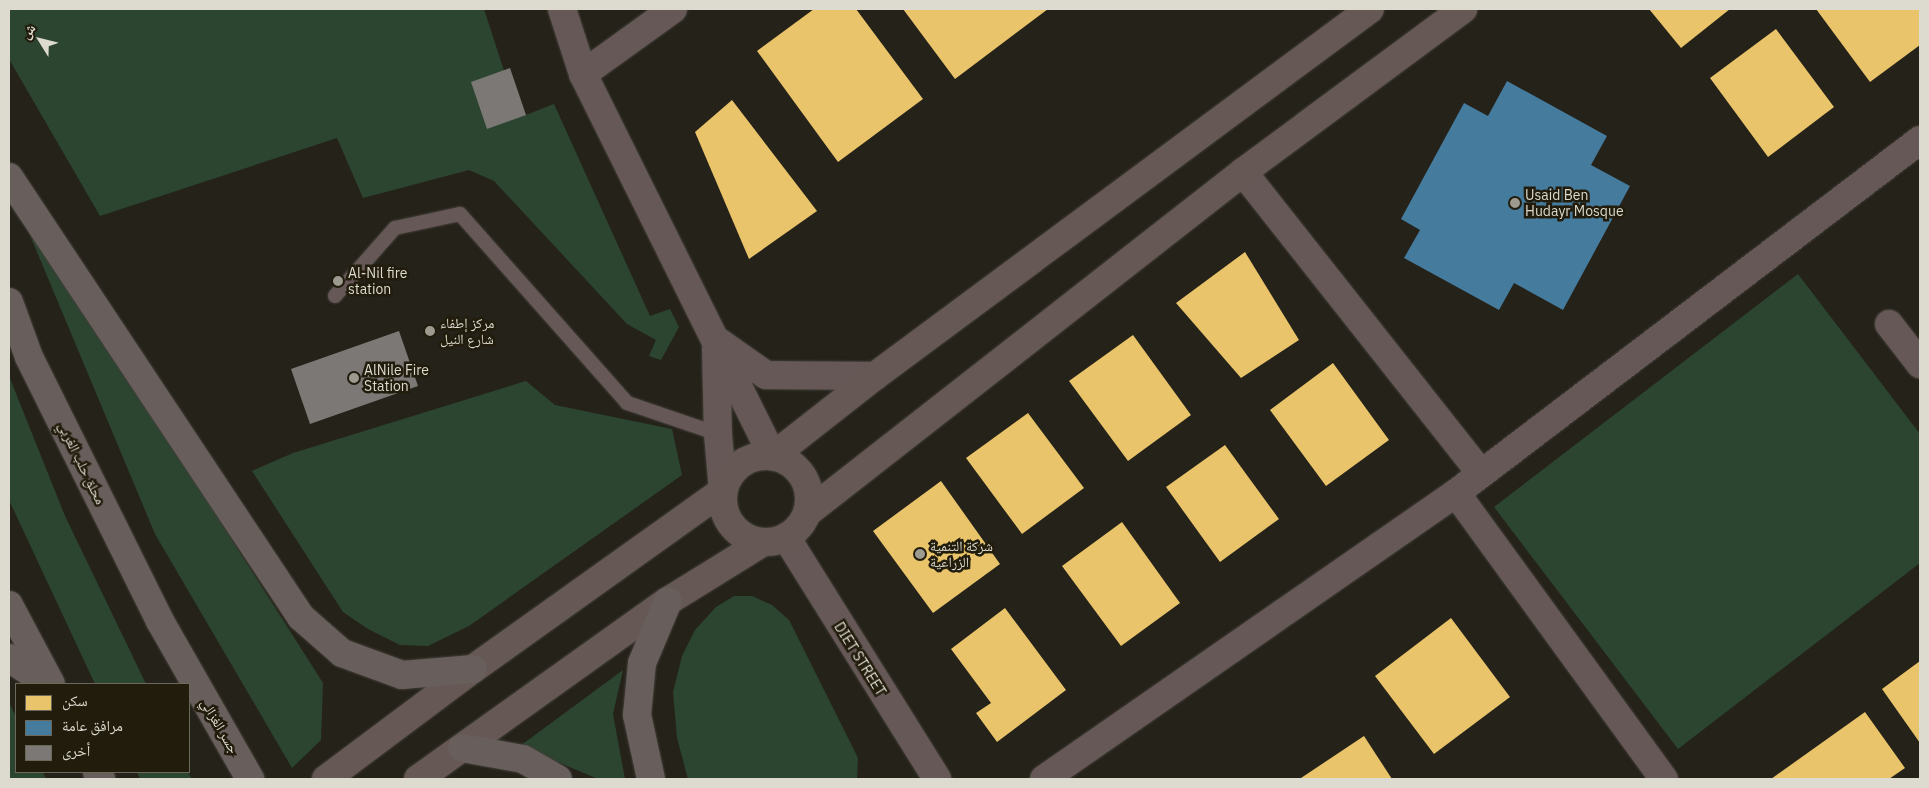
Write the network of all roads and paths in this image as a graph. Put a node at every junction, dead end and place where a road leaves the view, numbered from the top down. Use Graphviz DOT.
graph roads {
  1 [pos="562,9"];
  2 [pos="673,9"];
  3 [pos="1370,9"];
  4 [pos="1463,9"];
  5 [pos="583,74"];
  6 [pos="1920,140"];
  7 [pos="1243,172"];
  8 [pos="9,177"];
  9 [pos="335,296"];
  10 [pos="9,302"];
  11 [pos="1889,324"];
  12 [pos="716,340"];
  13 [pos="1920,364"];
  14 [pos="875,376"];
  15 [pos="718,434"];
  16 [pos="773,456"];
  17 [pos="1481,473"];
  18 [pos="723,490"];
  19 [pos="1456,493"];
  20 [pos="807,513"];
  21 [pos="774,540"];
  22 [pos="668,601"];
  23 [pos="9,605"];
  24 [pos="160,621"];
  25 [pos="9,658"];
  26 [pos="473,669"];
  27 [pos="48,683"];
  28 [pos="49,683"];
  29 [pos="462,748"];
  30 [pos="250,779"];
  31 [pos="326,779"];
  32 [pos="418,779"];
  33 [pos="558,779"];
  34 [pos="651,779"];
  35 [pos="936,779"];
  36 [pos="1044,779"];
  37 [pos="1664,779"];
  1 -- 5 [label="street"];
  2 -- 5 [label="street"];
  3 -- 14 [label="main road"];
  4 -- 7 [label="main road"];
  5 -- 12 [label="street"];
  6 -- 17 [label="street"];
  7 -- 17 [label="street"];
  7 -- 20 [label="main road"];
  8 -- 26 [label="highway"];
  9 -- 15 [label="lane"];
  10 -- 24 [label="highway, محلق حلب الغربي"];
  11 -- 13 [label="street"];
  12 -- 14 [label="street"];
  12 -- 15 [label="street"];
  12 -- 16 [label="street"];
  14 -- 16 [label="main road"];
  15 -- 18 [label="street"];
  16 -- 18 [label="main road"];
  16 -- 20 [label="main road"];
  17 -- 19 [label="street"];
  18 -- 21 [label="main road"];
  18 -- 26 [label="main road"];
  19 -- 36 [label="street"];
  19 -- 37 [label="street"];
  20 -- 21 [label="main road"];
  21 -- 22 [label="main road"];
  21 -- 35 [label="street, DIET STREET"];
  22 -- 29 [label="main road"];
  22 -- 34 [label="highway"];
  23 -- 28 [label="highway"];
  24 -- 30 [label="highway, جسر الغزالي"];
  25 -- 27 [label="highway"];
  26 -- 31 [label="main road"];
  29 -- 32 [label="main road"];
  29 -- 33 [label="highway"];
}
